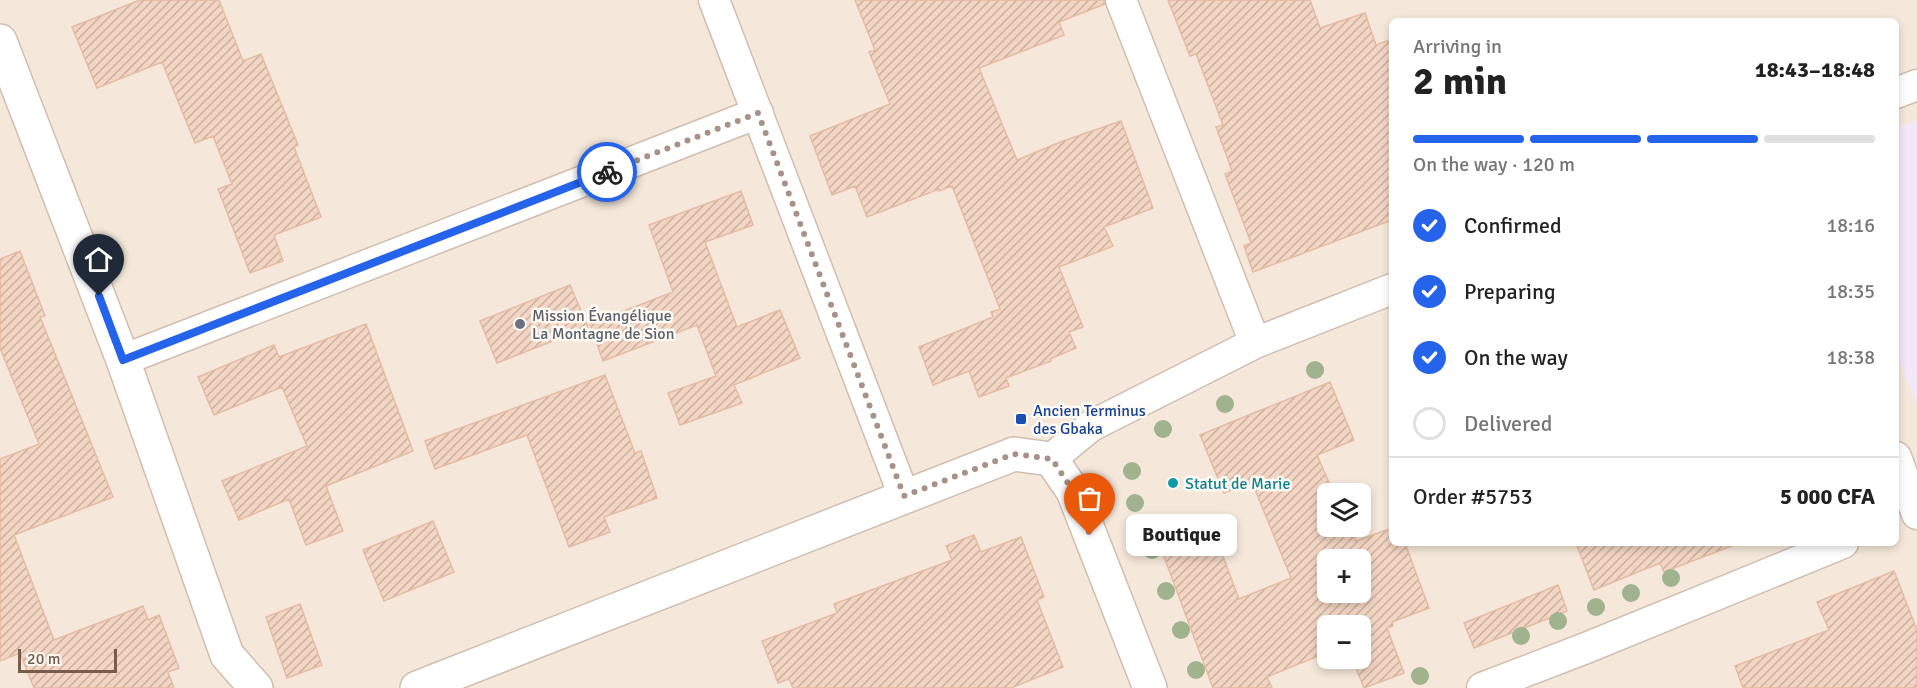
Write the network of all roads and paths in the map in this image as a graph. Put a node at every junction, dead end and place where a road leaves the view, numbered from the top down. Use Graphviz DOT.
graph roads {
  1 [pos="714,0"];
  2 [pos="1121,0"];
  3 [pos="0,41"];
  4 [pos="1917,85"];
  5 [pos="1899,92"];
  6 [pos="758,113"];
  7 [pos="1389,290"];
  8 [pos="1255,343"];
  9 [pos="123,360"];
  10 [pos="1052,459"];
  11 [pos="1899,465"];
  12 [pos="904,496"];
  13 [pos="1917,514"];
  14 [pos="1899,520"];
  15 [pos="1836,546"];
  16 [pos="256,688"];
  17 [pos="417,688"];
  18 [pos="1150,688"];
  19 [pos="1482,688"];
  1 -- 6 [label="street"];
  2 -- 8 [label="street"];
  3 -- 9 [label="street"];
  4 -- 5 [label="street"];
  6 -- 9 [label="street"];
  6 -- 12 [label="street"];
  7 -- 8 [label="street"];
  8 -- 10 [label="street"];
  9 -- 16 [label="street"];
  10 -- 12 [label="street"];
  10 -- 18 [label="street"];
  11 -- 13 [label="street"];
  12 -- 17 [label="street"];
  13 -- 14 [label="street"];
  15 -- 19 [label="street"];
}
